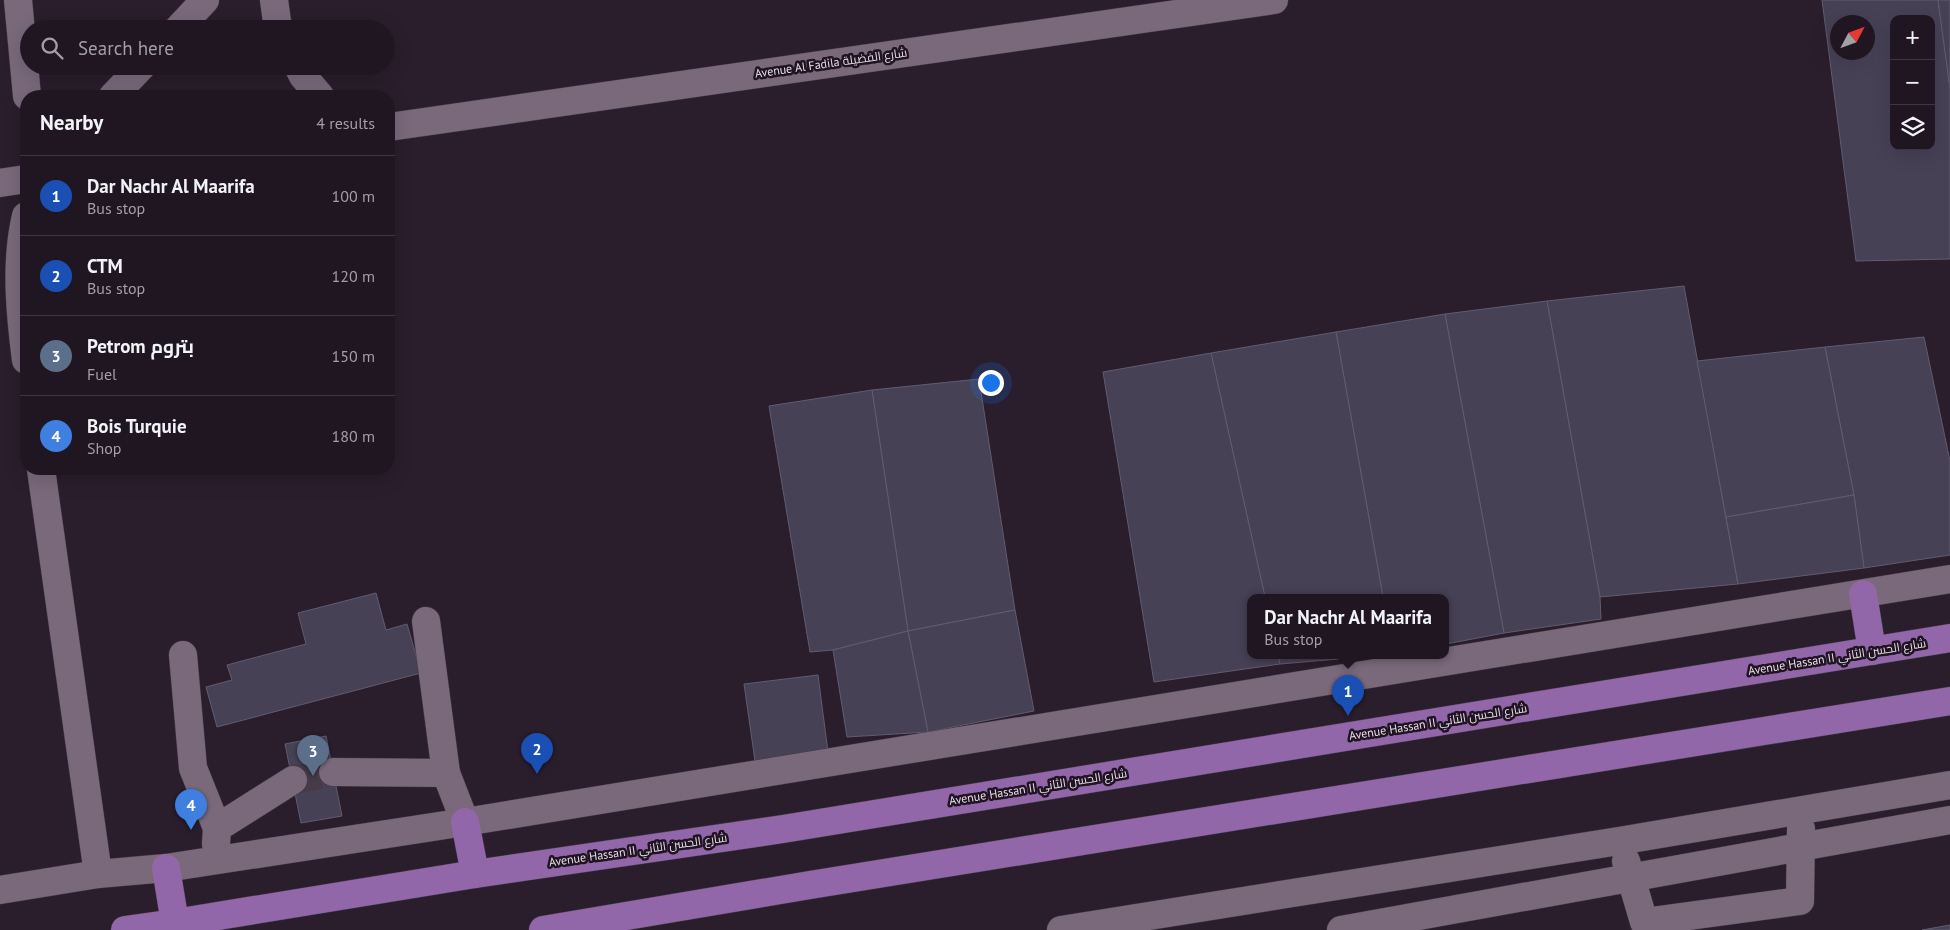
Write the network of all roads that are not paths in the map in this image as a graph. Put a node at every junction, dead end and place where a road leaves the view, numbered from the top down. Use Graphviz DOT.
graph roads {
  1 [pos="18,0"];
  2 [pos="205,0"];
  3 [pos="274,0"];
  4 [pos="1274,0"];
  5 [pos="186,20"];
  6 [pos="277,20"];
  7 [pos="20,21"];
  8 [pos="25,75"];
  9 [pos="133,75"];
  10 [pos="302,75"];
  11 [pos="26,90"];
  12 [pos="119,90"];
  13 [pos="315,90"];
  14 [pos="395,126"];
  15 [pos="20,180"];
  16 [pos="0,183"];
  17 [pos="42,475"];
  18 [pos="1950,579"];
  19 [pos="1862,594"];
  20 [pos="426,621"];
  21 [pos="1950,638"];
  22 [pos="1872,651"];
  23 [pos="183,655"];
  24 [pos="1950,702"];
  25 [pos="333,772"];
  26 [pos="446,773"];
  27 [pos="293,780"];
  28 [pos="1950,785"];
  29 [pos="1802,810"];
  30 [pos="1950,820"];
  31 [pos="464,822"];
  32 [pos="217,828"];
  33 [pos="1619,841"];
  34 [pos="1801,847"];
  35 [pos="215,861"];
  36 [pos="166,868"];
  37 [pos="98,874"];
  38 [pos="475,874"];
  39 [pos="1631,878"];
  40 [pos="0,890"];
  41 [pos="175,924"];
  42 [pos="125,930"];
  43 [pos="543,930"];
  44 [pos="1061,930"];
  45 [pos="1341,930"];
  1 -- 7 [label="street"];
  2 -- 5 [label="street"];
  3 -- 6 [label="street"];
  4 -- 14 [label="street, Avenue Al Fadila شارع الفضيلة"];
  8 -- 11 [label="street"];
  9 -- 12 [label="street"];
  10 -- 13 [label="street"];
  15 -- 16 [label="street"];
  17 -- 37 [label="street"];
  18 -- 19 [label="street"];
  19 -- 22 [label="main road"];
  19 -- 31 [label="street"];
  20 -- 26 [label="street"];
  21 -- 22 [label="main road, Avenue Hassan II شارع الحسن الثاني"];
  22 -- 38 [label="main road, Avenue Hassan II شارع الحسن الثاني"];
  23 -- 32 [label="street"];
  24 -- 43 [label="main road"];
  25 -- 26 [label="street"];
  26 -- 31 [label="street"];
  27 -- 32 [label="street"];
  28 -- 29 [label="street"];
  29 -- 33 [label="street"];
  29 -- 34 [label="street"];
  30 -- 34 [label="street"];
  31 -- 35 [label="street"];
  31 -- 38 [label="main road"];
  32 -- 35 [label="street"];
  33 -- 39 [label="street"];
  33 -- 44 [label="street"];
  34 -- 39 [label="street"];
  34 -- 39 [label="street"];
  35 -- 36 [label="street"];
  36 -- 37 [label="street"];
  36 -- 41 [label="main road"];
  37 -- 40 [label="street"];
  38 -- 41 [label="main road, Avenue Hassan II شارع الحسن الثاني"];
  39 -- 45 [label="street"];
  41 -- 42 [label="main road, Avenue Hassan II شارع الحسن الثاني"];
}
